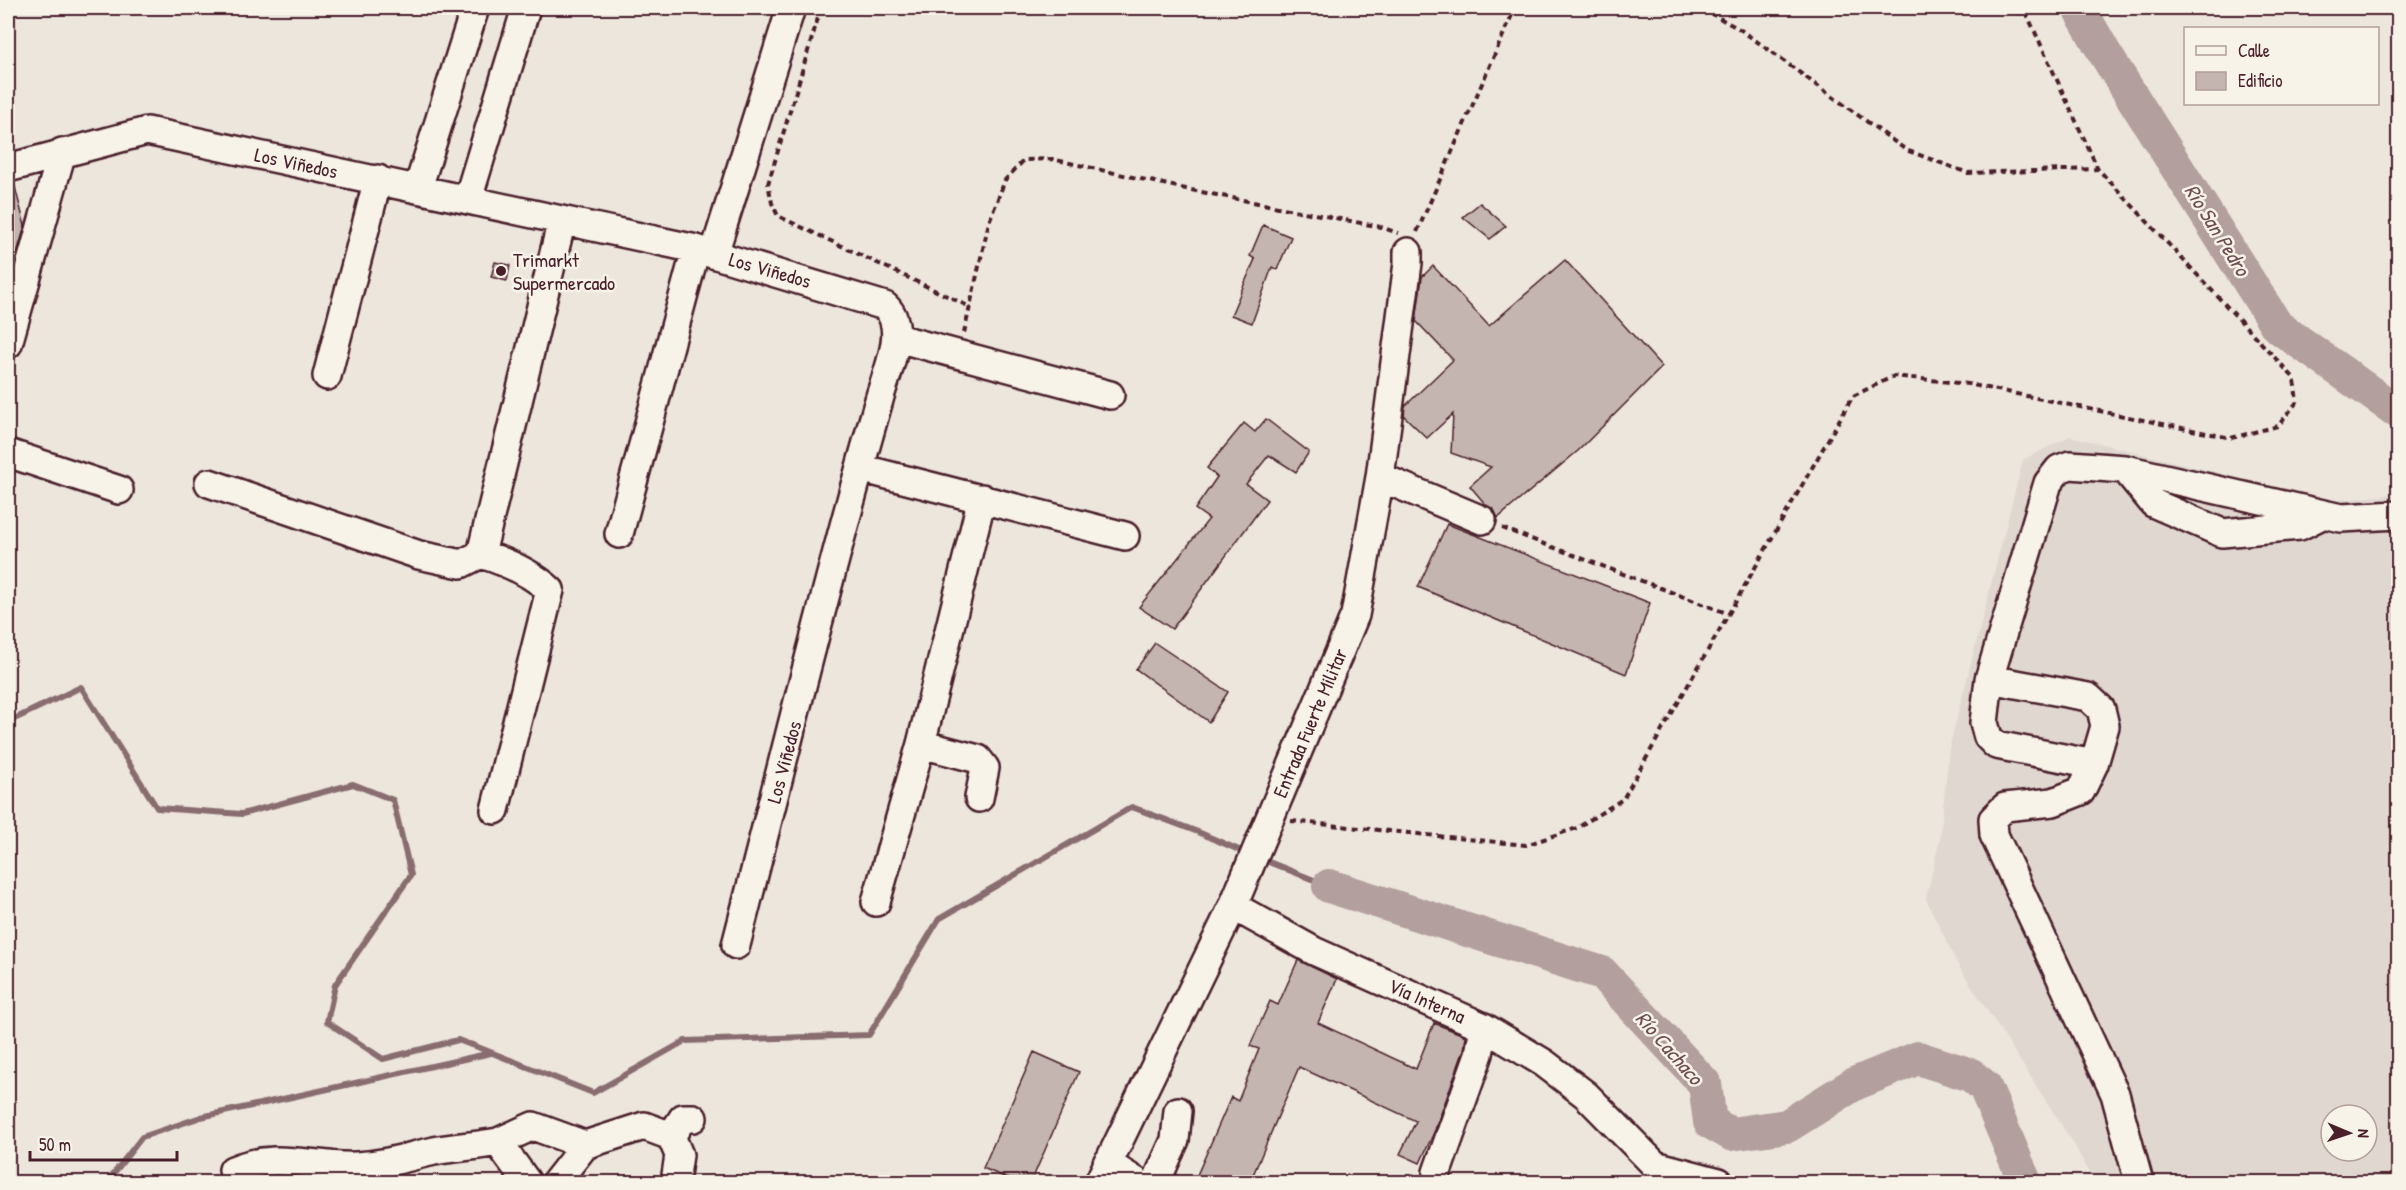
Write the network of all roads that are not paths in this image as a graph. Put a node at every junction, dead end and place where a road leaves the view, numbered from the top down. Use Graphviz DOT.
graph roads {
  1 [pos="475,8"];
  2 [pos="526,8"];
  3 [pos="791,8"];
  4 [pos="62,152"];
  5 [pos="8,168"];
  6 [pos="378,179"];
  7 [pos="418,188"];
  8 [pos="468,199"];
  9 [pos="562,220"];
  10 [pos="705,251"];
  11 [pos="1408,252"];
  12 [pos="897,338"];
  13 [pos="8,344"];
  14 [pos="327,375"];
  15 [pos="1110,395"];
  16 [pos="8,453"];
  17 [pos="860,468"];
  18 [pos="2125,469"];
  19 [pos="1380,477"];
  20 [pos="209,483"];
  21 [pos="119,490"];
  22 [pos="982,498"];
  23 [pos="2324,514"];
  24 [pos="2398,515"];
  25 [pos="1482,520"];
  26 [pos="619,534"];
  27 [pos="1125,536"];
  28 [pos="481,554"];
  29 [pos="1989,679"];
  30 [pos="921,744"];
  31 [pos="2094,764"];
  32 [pos="979,798"];
  33 [pos="495,810"];
  34 [pos="876,903"];
  35 [pos="1234,904"];
  36 [pos="736,945"];
  37 [pos="1484,1027"];
  38 [pos="1178,1111"];
  39 [pos="693,1118"];
  40 [pos="671,1136"];
  41 [pos="498,1142"];
  42 [pos="585,1145"];
  43 [pos="233,1170"];
  44 [pos="1437,1172"];
  45 [pos="1103,1173"];
  46 [pos="527,1182"];
  47 [pos="556,1182"];
  48 [pos="675,1182"];
  49 [pos="1084,1182"];
  50 [pos="1137,1182"];
  51 [pos="1156,1182"];
  52 [pos="1719,1182"];
  53 [pos="2139,1182"];
  1 -- 7 [label="street"];
  2 -- 8 [label="street"];
  3 -- 10 [label="street"];
  4 -- 5 [label="street, Los Viñedos"];
  4 -- 6 [label="street, Los Viñedos"];
  4 -- 13 [label="street"];
  6 -- 7 [label="street, Los Viñedos"];
  6 -- 14 [label="street"];
  7 -- 8 [label="street, Los Viñedos"];
  8 -- 9 [label="street, Los Viñedos"];
  9 -- 10 [label="street, Los Viñedos"];
  9 -- 28 [label="street"];
  10 -- 12 [label="street, Los Viñedos"];
  10 -- 26 [label="street"];
  11 -- 19 [label="street, Entrada Fuerte Militar"];
  12 -- 15 [label="street"];
  12 -- 17 [label="street, Los Viñedos"];
  16 -- 21 [label="street"];
  17 -- 22 [label="street"];
  17 -- 36 [label="street, Los Viñedos"];
  18 -- 23 [label="street"];
  18 -- 23 [label="street"];
  18 -- 29 [label="street"];
  19 -- 25 [label="street"];
  19 -- 35 [label="street, Entrada Fuerte Militar"];
  20 -- 28 [label="street"];
  22 -- 27 [label="street"];
  22 -- 30 [label="street"];
  23 -- 24 [label="street"];
  28 -- 33 [label="street"];
  29 -- 31 [label="street"];
  29 -- 31 [label="street"];
  30 -- 32 [label="street"];
  30 -- 34 [label="street"];
  31 -- 53 [label="street"];
  35 -- 37 [label="street, Vía Interna"];
  35 -- 45 [label="street, Entrada Fuerte Militar"];
  37 -- 44 [label="street, Vía Interna"];
  37 -- 52 [label="street"];
  38 -- 51 [label="street"];
  39 -- 40 [label="street"];
  40 -- 42 [label="street"];
  40 -- 48 [label="street"];
  41 -- 42 [label="street"];
  41 -- 43 [label="street"];
  41 -- 46 [label="street"];
  42 -- 47 [label="street"];
  45 -- 49 [label="street, Entrada Fuerte Militar"];
  45 -- 50 [label="street"];
}
